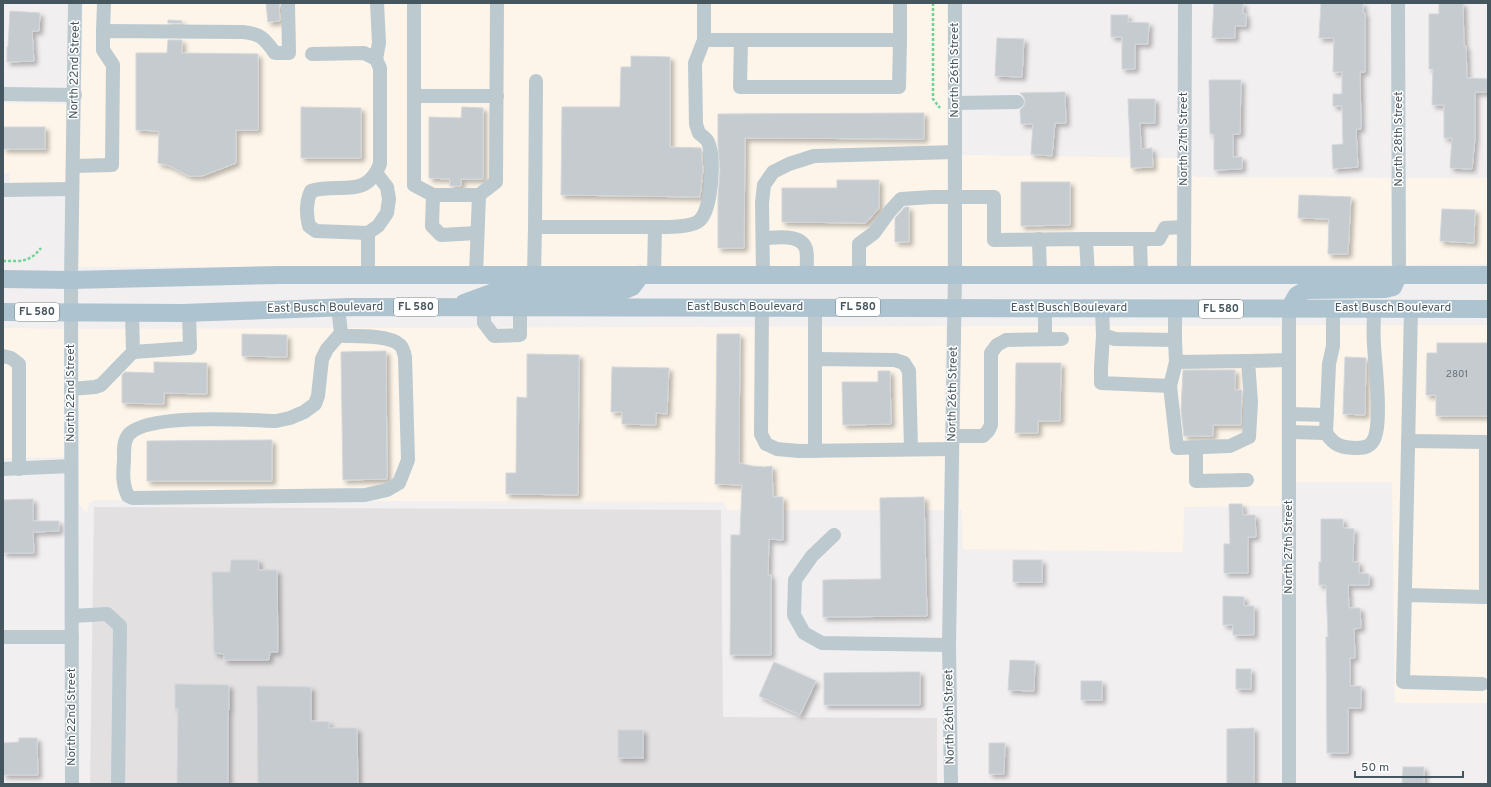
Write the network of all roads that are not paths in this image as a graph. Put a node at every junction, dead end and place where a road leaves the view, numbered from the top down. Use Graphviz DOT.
graph roads {
  1 [pos="75,3"];
  2 [pos="104,3"];
  3 [pos="288,3"];
  4 [pos="377,3"];
  5 [pos="414,3"];
  6 [pos="497,3"];
  7 [pos="704,3"];
  8 [pos="900,3"];
  9 [pos="955,3"];
  10 [pos="1185,3"];
  11 [pos="1398,3"];
  12 [pos="103,31"];
  13 [pos="704,40"];
  14 [pos="741,40"];
  15 [pos="900,40"];
  16 [pos="312,54"];
  17 [pos="376,59"];
  18 [pos="536,81"];
  19 [pos="3,94"];
  20 [pos="75,95"];
  21 [pos="414,96"];
  22 [pos="497,96"];
  23 [pos="1017,102"];
  24 [pos="955,103"];
  25 [pos="955,152"];
  26 [pos="73,166"];
  27 [pos="376,173"];
  28 [pos="72,189"];
  29 [pos="3,190"];
  30 [pos="433,195"];
  31 [pos="479,195"];
  32 [pos="955,197"];
  33 [pos="535,227"];
  34 [pos="1184,227"];
  35 [pos="655,228"];
  36 [pos="368,233"];
  37 [pos="477,234"];
  38 [pos="762,238"];
  39 [pos="1140,238"];
  40 [pos="1039,239"];
  41 [pos="1086,239"];
  42 [pos="763,274"];
  43 [pos="807,274"];
  44 [pos="859,274"];
  45 [pos="955,274"];
  46 [pos="1399,274"];
  47 [pos="368,275"];
  48 [pos="476,275"];
  49 [pos="534,275"];
  50 [pos="647,275"];
  51 [pos="1040,275"];
  52 [pos="1088,275"];
  53 [pos="1141,275"];
  54 [pos="1184,275"];
  55 [pos="1488,275"];
  56 [pos="3,279"];
  57 [pos="71,280"];
  58 [pos="452,307"];
  59 [pos="484,307"];
  60 [pos="520,307"];
  61 [pos="338,308"];
  62 [pos="762,308"];
  63 [pos="815,308"];
  64 [pos="954,308"];
  65 [pos="1045,308"];
  66 [pos="1102,308"];
  67 [pos="1374,308"];
  68 [pos="1411,308"];
  69 [pos="1488,308"];
  70 [pos="1175,309"];
  71 [pos="1288,309"];
  72 [pos="1333,309"];
  73 [pos="3,312"];
  74 [pos="71,312"];
  75 [pos="189,312"];
  76 [pos="132,313"];
  77 [pos="341,333"];
  78 [pos="1103,335"];
  79 [pos="1045,339"];
  80 [pos="1062,339"];
  81 [pos="1175,340"];
  82 [pos="133,352"];
  83 [pos="3,356"];
  84 [pos="815,359"];
  85 [pos="1248,360"];
  86 [pos="1288,360"];
  87 [pos="1176,362"];
  88 [pos="1170,386"];
  89 [pos="71,389"];
  90 [pos="1288,414"];
  91 [pos="1327,415"];
  92 [pos="1289,432"];
  93 [pos="1326,433"];
  94 [pos="1408,441"];
  95 [pos="952,442"];
  96 [pos="1196,448"];
  97 [pos="911,449"];
  98 [pos="815,451"];
  99 [pos="71,466"];
  100 [pos="3,469"];
  101 [pos="19,469"];
  102 [pos="1247,480"];
  103 [pos="834,535"];
  104 [pos="1405,595"];
  105 [pos="72,616"];
  106 [pos="3,637"];
  107 [pos="72,638"];
  108 [pos="949,645"];
  109 [pos="1482,684"];
  110 [pos="72,784"];
  111 [pos="118,784"];
  112 [pos="951,784"];
  113 [pos="1289,784"];
  1 -- 20 [label="street, North 22nd Street"];
  2 -- 12 [label="street"];
  3 -- 12 [label="street"];
  4 -- 17 [label="street"];
  5 -- 21 [label="street"];
  6 -- 22 [label="street"];
  7 -- 13 [label="street"];
  8 -- 15 [label="street"];
  9 -- 24 [label="street, North 26th Street"];
  10 -- 34 [label="street, North 27th Street"];
  11 -- 46 [label="street, North 28th Street"];
  12 -- 26 [label="street"];
  13 -- 14 [label="street"];
  13 -- 35 [label="street"];
  14 -- 15 [label="street"];
  14 -- 15 [label="street"];
  16 -- 17 [label="street"];
  17 -- 27 [label="street"];
  18 -- 33 [label="street"];
  19 -- 20 [label="street"];
  20 -- 26 [label="street, North 22nd Street"];
  21 -- 22 [label="street"];
  21 -- 30 [label="street"];
  22 -- 31 [label="street"];
  23 -- 24 [label="street"];
  24 -- 25 [label="street, North 26th Street"];
  25 -- 32 [label="street, North 26th Street"];
  25 -- 38 [label="street"];
  26 -- 28 [label="street, North 22nd Street"];
  27 -- 36 [label="street"];
  27 -- 36 [label="street"];
  28 -- 29 [label="street"];
  28 -- 57 [label="street, North 22nd Street"];
  30 -- 31 [label="street"];
  30 -- 37 [label="street"];
  31 -- 37 [label="street"];
  32 -- 40 [label="street"];
  32 -- 44 [label="street"];
  32 -- 45 [label="street, North 26th Street"];
  33 -- 35 [label="street"];
  33 -- 49 [label="street"];
  34 -- 39 [label="street"];
  34 -- 54 [label="street, North 27th Street"];
  35 -- 50 [label="street"];
  36 -- 47 [label="street"];
  37 -- 48 [label="street"];
  38 -- 42 [label="street"];
  38 -- 43 [label="street"];
  39 -- 41 [label="street"];
  39 -- 53 [label="street"];
  40 -- 41 [label="street"];
  40 -- 51 [label="street"];
  41 -- 52 [label="street"];
  42 -- 43 [label="main road"];
  42 -- 50 [label="main road"];
  43 -- 44 [label="main road"];
  44 -- 45 [label="main road"];
  45 -- 51 [label="main road"];
  45 -- 64 [label="street, North 26th Street"];
  46 -- 54 [label="main road"];
  46 -- 55 [label="main road"];
  46 -- 71 [label="main road"];
  47 -- 48 [label="main road"];
  47 -- 57 [label="main road"];
  48 -- 49 [label="main road"];
  49 -- 50 [label="main road"];
  50 -- 58 [label="main road"];
  51 -- 52 [label="main road"];
  52 -- 53 [label="main road"];
  53 -- 54 [label="main road"];
  56 -- 57 [label="main road"];
  57 -- 74 [label="street, North 22nd Street"];
  58 -- 59 [label="main road, East Busch Boulevard / FL 580"];
  58 -- 61 [label="main road, East Busch Boulevard / FL 580"];
  59 -- 60 [label="main road, East Busch Boulevard / FL 580"];
  59 -- 60 [label="street"];
  60 -- 62 [label="main road, East Busch Boulevard / FL 580"];
  61 -- 75 [label="main road, East Busch Boulevard / FL 580"];
  61 -- 77 [label="street"];
  62 -- 63 [label="main road, East Busch Boulevard / FL 580"];
  62 -- 98 [label="street"];
  63 -- 64 [label="main road, East Busch Boulevard / FL 580"];
  63 -- 84 [label="street"];
  64 -- 65 [label="main road, East Busch Boulevard / FL 580"];
  64 -- 95 [label="street, North 26th Street"];
  65 -- 66 [label="main road, East Busch Boulevard / FL 580"];
  65 -- 79 [label="street"];
  66 -- 70 [label="main road, East Busch Boulevard / FL 580"];
  66 -- 78 [label="street"];
  67 -- 68 [label="main road, East Busch Boulevard / FL 580"];
  67 -- 72 [label="main road, East Busch Boulevard / FL 580"];
  67 -- 93 [label="street"];
  68 -- 69 [label="main road, East Busch Boulevard / FL 580"];
  68 -- 94 [label="street"];
  70 -- 71 [label="main road, East Busch Boulevard / FL 580"];
  70 -- 81 [label="street"];
  71 -- 72 [label="main road, East Busch Boulevard / FL 580"];
  71 -- 86 [label="street, North 27th Street"];
  72 -- 91 [label="street"];
  73 -- 74 [label="main road, East Busch Boulevard / FL 580"];
  74 -- 76 [label="main road, East Busch Boulevard / FL 580"];
  74 -- 89 [label="street, North 22nd Street"];
  75 -- 76 [label="main road, East Busch Boulevard / FL 580"];
  75 -- 82 [label="street"];
  76 -- 82 [label="street"];
  77 -- 77 [label="street"];
  78 -- 81 [label="street"];
  78 -- 88 [label="street"];
  79 -- 80 [label="street"];
  79 -- 95 [label="street"];
  81 -- 87 [label="street"];
  82 -- 89 [label="street"];
  83 -- 101 [label="street"];
  84 -- 97 [label="street"];
  84 -- 98 [label="street"];
  85 -- 86 [label="street"];
  85 -- 87 [label="street"];
  85 -- 96 [label="street"];
  86 -- 90 [label="street, North 27th Street"];
  87 -- 88 [label="street"];
  88 -- 96 [label="street"];
  89 -- 99 [label="street, North 22nd Street"];
  90 -- 91 [label="street"];
  90 -- 92 [label="street, North 27th Street"];
  91 -- 93 [label="street"];
  92 -- 93 [label="street"];
  92 -- 113 [label="street, North 27th Street"];
  94 -- 104 [label="street"];
  94 -- 104 [label="street"];
  95 -- 97 [label="street"];
  95 -- 108 [label="street, North 26th Street"];
  96 -- 102 [label="street"];
  97 -- 98 [label="street"];
  99 -- 101 [label="street"];
  99 -- 105 [label="street, North 22nd Street"];
  100 -- 101 [label="street"];
  103 -- 108 [label="street"];
  104 -- 109 [label="street"];
  105 -- 107 [label="street, North 22nd Street"];
  105 -- 111 [label="street"];
  106 -- 107 [label="street"];
  107 -- 110 [label="street, North 22nd Street"];
  108 -- 112 [label="street, North 26th Street"];
}
